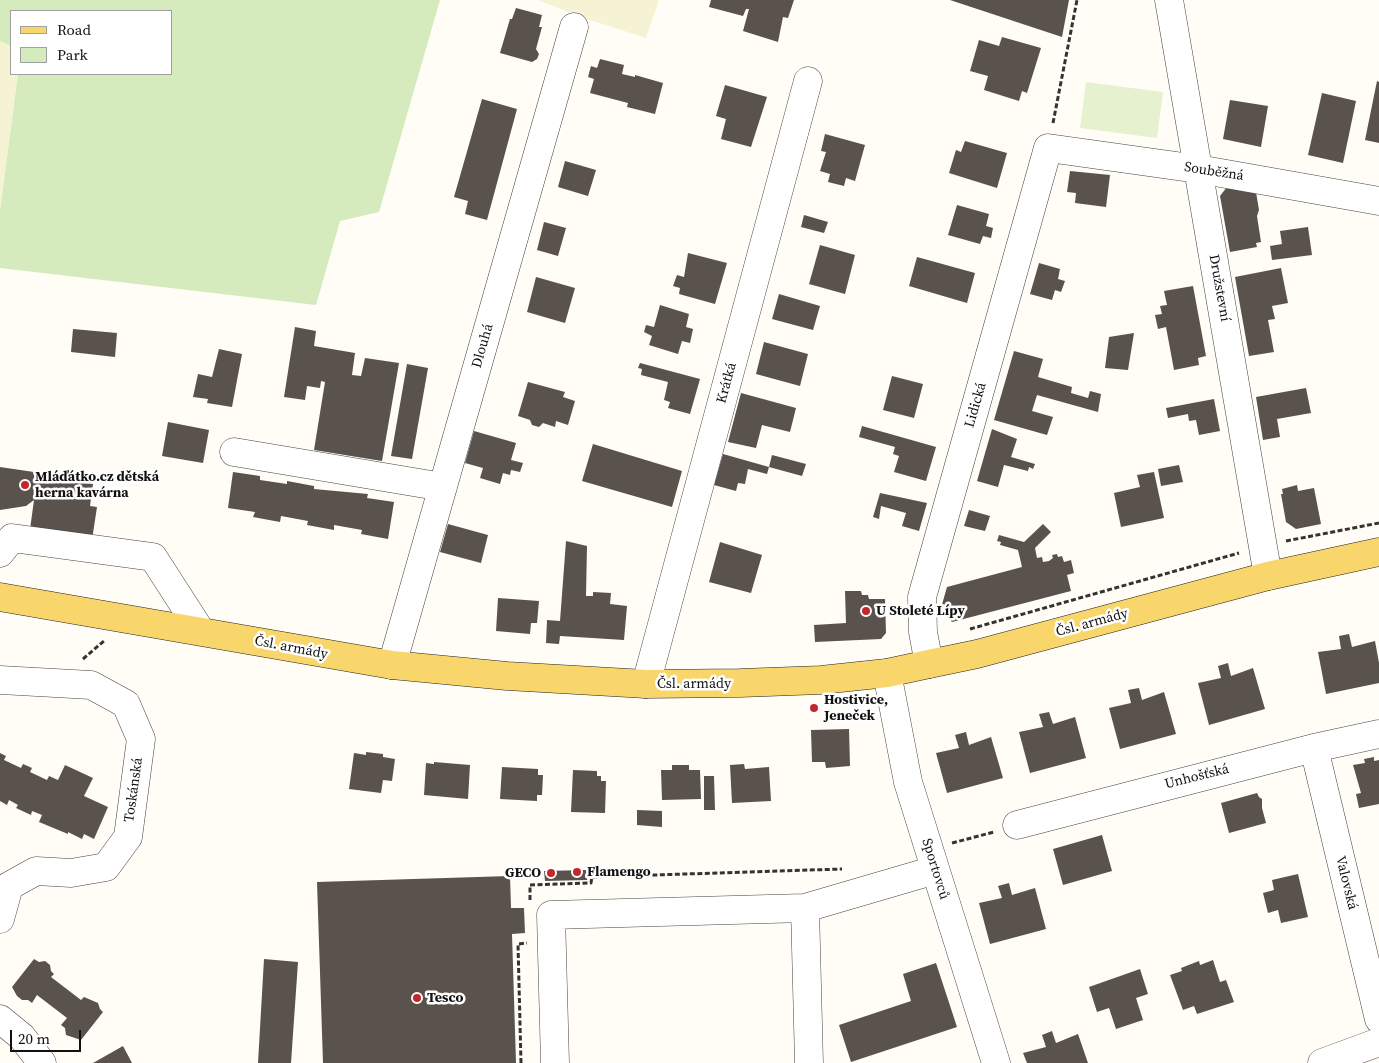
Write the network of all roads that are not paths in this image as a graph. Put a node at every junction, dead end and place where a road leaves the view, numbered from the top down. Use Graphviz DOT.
graph roads {
  1 [pos="1169,0"];
  2 [pos="574,28"];
  3 [pos="808,81"];
  4 [pos="1048,148"];
  5 [pos="1198,169"];
  6 [pos="1379,200"];
  7 [pos="234,452"];
  8 [pos="443,487"];
  9 [pos="6,546"];
  10 [pos="1379,552"];
  11 [pos="1268,576"];
  12 [pos="0,597"];
  13 [pos="200,630"];
  14 [pos="929,664"];
  15 [pos="392,665"];
  16 [pos="887,672"];
  17 [pos="0,680"];
  18 [pos="646,684"];
  19 [pos="1379,734"];
  20 [pos="1314,748"];
  21 [pos="1017,826"];
  22 [pos="935,870"];
  23 [pos="805,908"];
  24 [pos="0,919"];
  25 [pos="0,1019"];
  26 [pos="1379,1019"];
  27 [pos="1379,1042"];
  28 [pos="42,1063"];
  29 [pos="555,1063"];
  30 [pos="809,1063"];
  31 [pos="996,1063"];
  32 [pos="1322,1063"];
  1 -- 5 [label="street, Družstevní"];
  2 -- 8 [label="street, Dlouhá"];
  3 -- 18 [label="street, Krátká"];
  4 -- 5 [label="street, Souběžná"];
  4 -- 14 [label="street, Lidická"];
  5 -- 6 [label="street, Souběžná"];
  5 -- 11 [label="street, Družstevní"];
  7 -- 8 [label="street"];
  8 -- 15 [label="street, Dlouhá"];
  9 -- 13 [label="street"];
  10 -- 11 [label="main road, Čsl. armády"];
  11 -- 14 [label="main road, Čsl. armády"];
  12 -- 13 [label="main road, Čsl. armády"];
  13 -- 15 [label="main road, Čsl. armády"];
  14 -- 16 [label="main road, Čsl. armády"];
  15 -- 18 [label="main road, Čsl. armády"];
  16 -- 18 [label="main road, Čsl. armády"];
  16 -- 22 [label="street, Sportovců"];
  17 -- 24 [label="street, Toskánská"];
  19 -- 20 [label="street, Unhošťská"];
  20 -- 21 [label="street, Unhošťská"];
  20 -- 26 [label="street, Valovská"];
  22 -- 23 [label="street"];
  22 -- 31 [label="street, Sportovců"];
  23 -- 29 [label="street"];
  23 -- 30 [label="street"];
  25 -- 28 [label="street"];
  27 -- 32 [label="street"];
}
